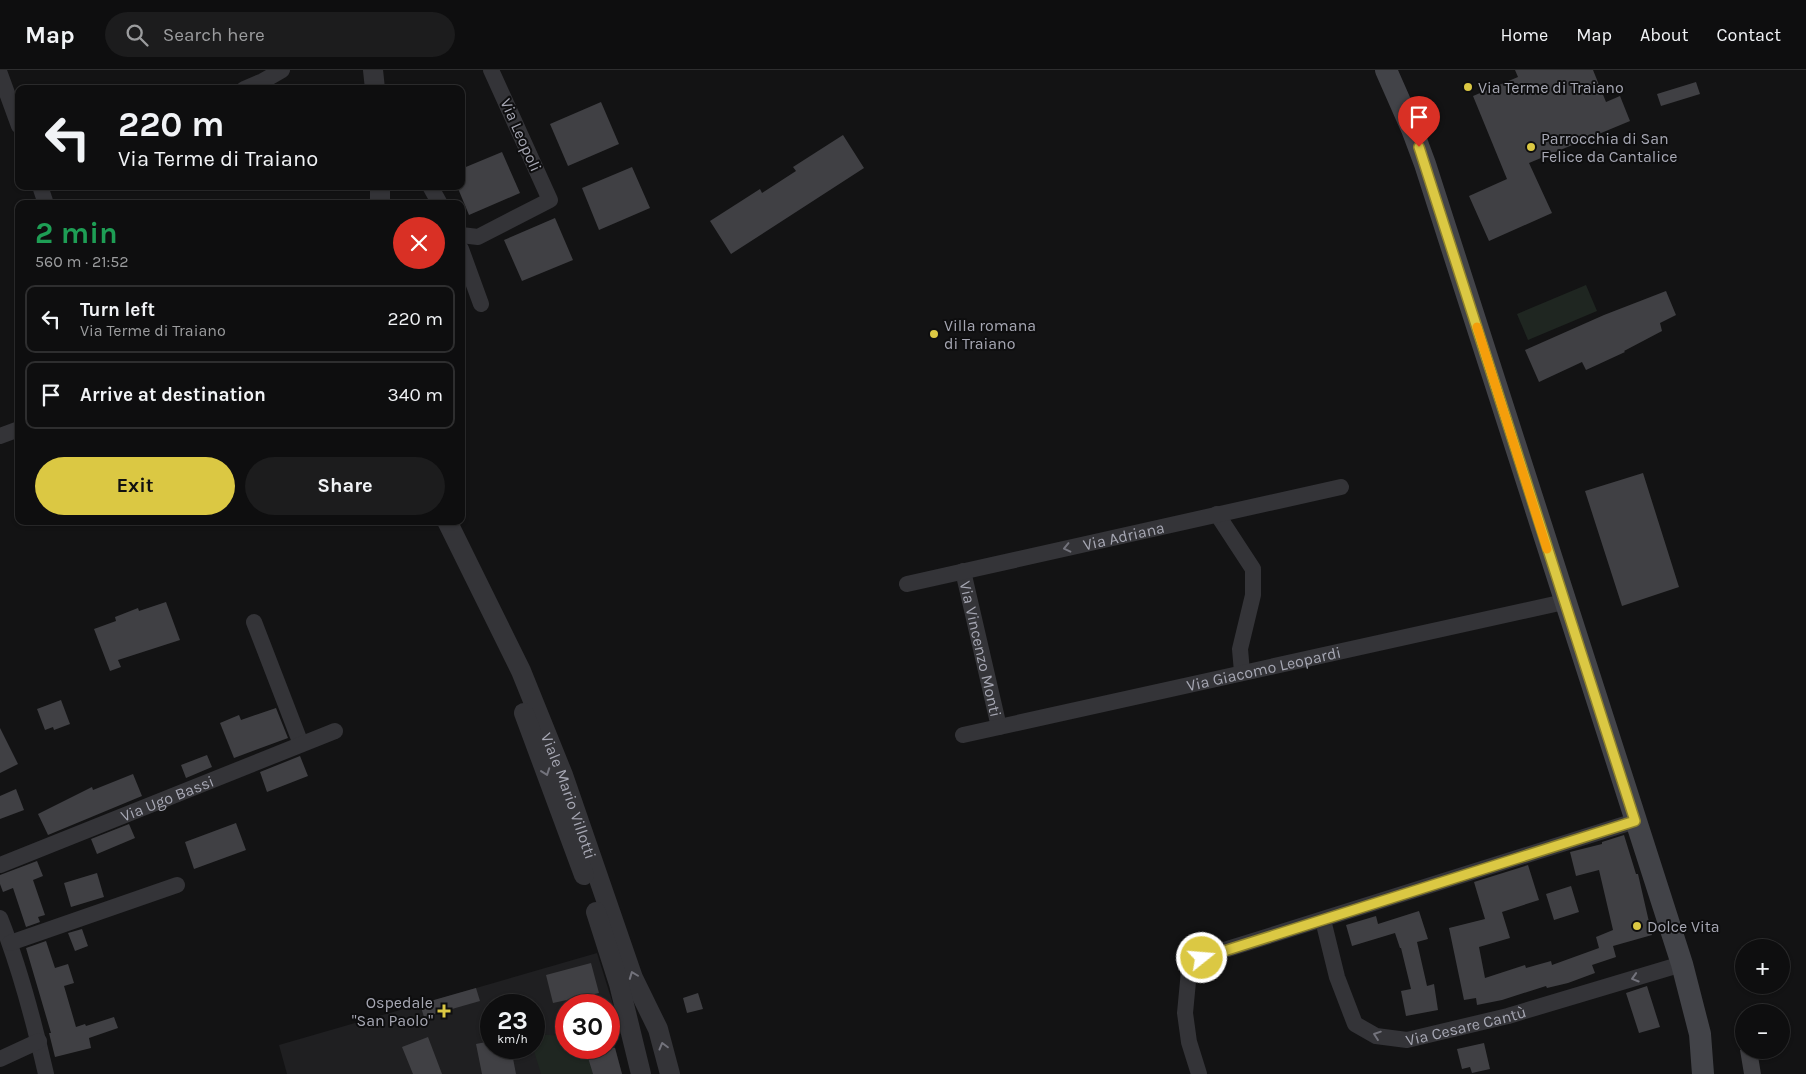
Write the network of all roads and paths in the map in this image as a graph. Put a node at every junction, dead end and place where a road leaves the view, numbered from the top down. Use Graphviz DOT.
graph roads {
  1 [pos="282,70"];
  2 [pos="491,70"];
  3 [pos="1386,70"];
  4 [pos="0,74"];
  5 [pos="254,85"];
  6 [pos="15,115"];
  7 [pos="465,235"];
  8 [pos="465,260"];
  9 [pos="481,304"];
  10 [pos="15,430"];
  11 [pos="0,436"];
  12 [pos="1341,486"];
  13 [pos="1217,514"];
  14 [pos="449,525"];
  15 [pos="963,571"];
  16 [pos="474,578"];
  17 [pos="907,584"];
  18 [pos="1564,602"];
  19 [pos="254,622"];
  20 [pos="1242,672"];
  21 [pos="999,727"];
  22 [pos="335,731"];
  23 [pos="963,735"];
  24 [pos="301,744"];
  25 [pos="1635,821"];
  26 [pos="0,865"];
  27 [pos="177,885"];
  28 [pos="0,918"];
  29 [pos="1323,920"];
  30 [pos="10,943"];
  31 [pos="1682,964"];
  32 [pos="653,1019"];
  33 [pos="629,1024"];
  34 [pos="1700,1034"];
  35 [pos="39,1042"];
  36 [pos="0,1059"];
  37 [pos="46,1074"];
  38 [pos="641,1074"];
  39 [pos="670,1074"];
  40 [pos="1199,1074"];
  41 [pos="1691,1074"];
  42 [pos="1703,1074"];
  1 -- 5 [label="street"];
  2 -- 7 [label="street, Via Leopoli"];
  3 -- 18 [label="main road"];
  4 -- 6 [label="street"];
  8 -- 9 [label="street"];
  10 -- 11 [label="street"];
  12 -- 13 [label="street, Via Adriana"];
  13 -- 15 [label="street, Via Adriana, one-way"];
  13 -- 20 [label="street"];
  14 -- 16 [label="street, Viale Mario Villotti"];
  15 -- 17 [label="street, Via Adriana"];
  15 -- 21 [label="street, Via Vincenzo Monti"];
  32 -- 16 [label="street, Viale Mario Villotti, one-way"];
  16 -- 33 [label="street, Viale Mario Villotti, one-way"];
  18 -- 20 [label="street, Via Giacomo Leopardi"];
  18 -- 25 [label="main road"];
  19 -- 24 [label="street"];
  20 -- 21 [label="street, Via Giacomo Leopardi"];
  21 -- 23 [label="street, Via Giacomo Leopardi"];
  22 -- 24 [label="street, Via Ugo Bassi"];
  24 -- 26 [label="street, Via Ugo Bassi"];
  25 -- 29 [label="street"];
  25 -- 31 [label="main road"];
  27 -- 30 [label="street"];
  28 -- 30 [label="street"];
  31 -- 29 [label="street, Via Cesare Cantù, one-way"];
  29 -- 40 [label="street"];
  30 -- 35 [label="street"];
  31 -- 34 [label="main road"];
  32 -- 33 [label="street"];
  39 -- 32 [label="street, Viale Mario Villotti, one-way"];
  33 -- 38 [label="street, Viale Mario Villotti"];
  34 -- 41 [label="main road"];
  34 -- 42 [label="main road"];
  35 -- 36 [label="street"];
  35 -- 37 [label="street"];
}
